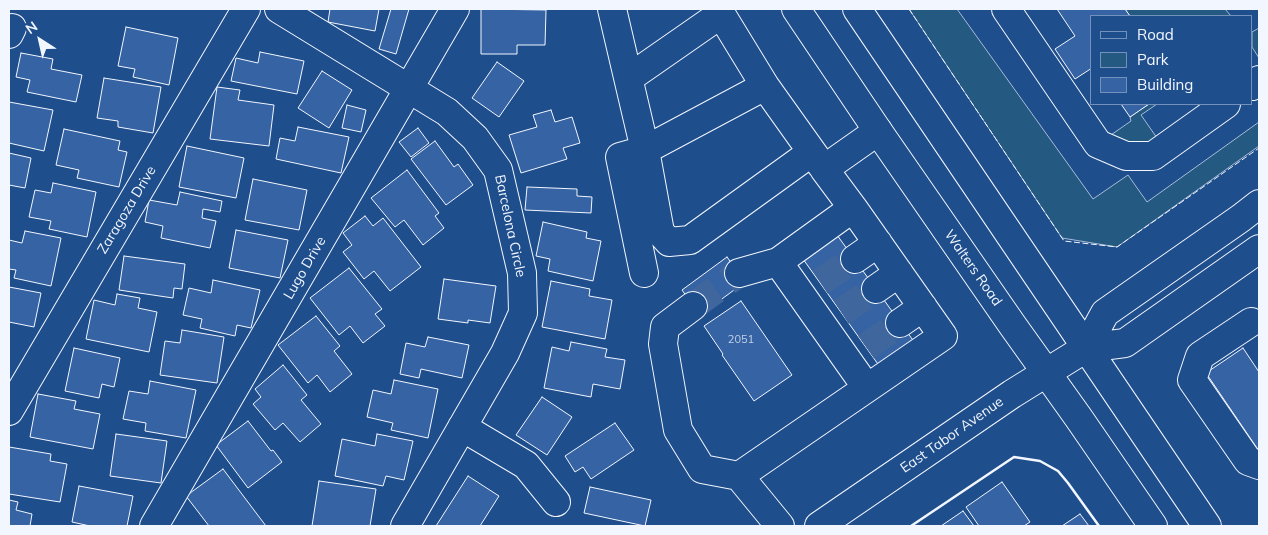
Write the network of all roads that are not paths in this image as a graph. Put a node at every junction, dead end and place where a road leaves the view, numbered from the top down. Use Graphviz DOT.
graph roads {
  1 [pos="246,9"];
  2 [pos="279,9"];
  3 [pos="455,9"];
  4 [pos="612,9"];
  5 [pos="796,9"];
  6 [pos="857,9"];
  7 [pos="1006,9"];
  8 [pos="629,78"];
  9 [pos="765,86"];
  10 [pos="409,89"];
  11 [pos="1225,105"];
  12 [pos="878,131"];
  13 [pos="645,150"];
  14 [pos="818,161"];
  15 [pos="1259,204"];
  16 [pos="853,208"];
  17 [pos="878,243"];
  18 [pos="1259,249"];
  19 [pos="855,259"];
  20 [pos="778,262"];
  21 [pos="644,273"];
  22 [pos="739,273"];
  23 [pos="899,273"];
  24 [pos="876,289"];
  25 [pos="694,306"];
  26 [pos="923,307"];
  27 [pos="1251,322"];
  28 [pos="900,323"];
  29 [pos="1086,348"];
  30 [pos="1046,373"];
  31 [pos="867,388"];
  32 [pos="9,411"];
  33 [pos="462,427"];
  34 [pos="1259,465"];
  35 [pos="740,476"];
  36 [pos="556,502"];
  37 [pos="154,526"];
  38 [pos="405,526"];
  39 [pos="780,526"];
  40 [pos="819,526"];
  41 [pos="1153,526"];
  42 [pos="1206,526"];
  1 -- 32 [label="street, Zaragoza Drive"];
  2 -- 10 [label="street, Barcelona Circle"];
  3 -- 10 [label="street, Lugo Drive"];
  4 -- 8 [label="street"];
  5 -- 12 [label="street, Walters Road"];
  6 -- 29 [label="street"];
  7 -- 11 [label="street"];
  8 -- 9 [label="street"];
  8 -- 13 [label="street"];
  9 -- 13 [label="street"];
  9 -- 14 [label="street"];
  10 -- 33 [label="street, Barcelona Circle"];
  10 -- 37 [label="street, Lugo Drive"];
  12 -- 14 [label="street"];
  12 -- 30 [label="street, Walters Road"];
  13 -- 14 [label="street"];
  13 -- 21 [label="street"];
  14 -- 16 [label="street"];
  15 -- 29 [label="street"];
  16 -- 17 [label="street"];
  16 -- 20 [label="street"];
  17 -- 19 [label="street"];
  17 -- 23 [label="street"];
  18 -- 29 [label="street, East Tabor Avenue"];
  20 -- 22 [label="street"];
  20 -- 31 [label="street"];
  23 -- 24 [label="street"];
  23 -- 26 [label="street"];
  25 -- 35 [label="street"];
  26 -- 28 [label="street"];
  26 -- 31 [label="street"];
  27 -- 34 [label="street"];
  29 -- 30 [label="street, East Tabor Avenue"];
  29 -- 42 [label="street"];
  30 -- 40 [label="street, East Tabor Avenue"];
  30 -- 41 [label="street, Walters Road"];
  31 -- 35 [label="street"];
  33 -- 36 [label="street"];
  33 -- 38 [label="street, Barcelona Circle"];
  35 -- 39 [label="street"];
}
